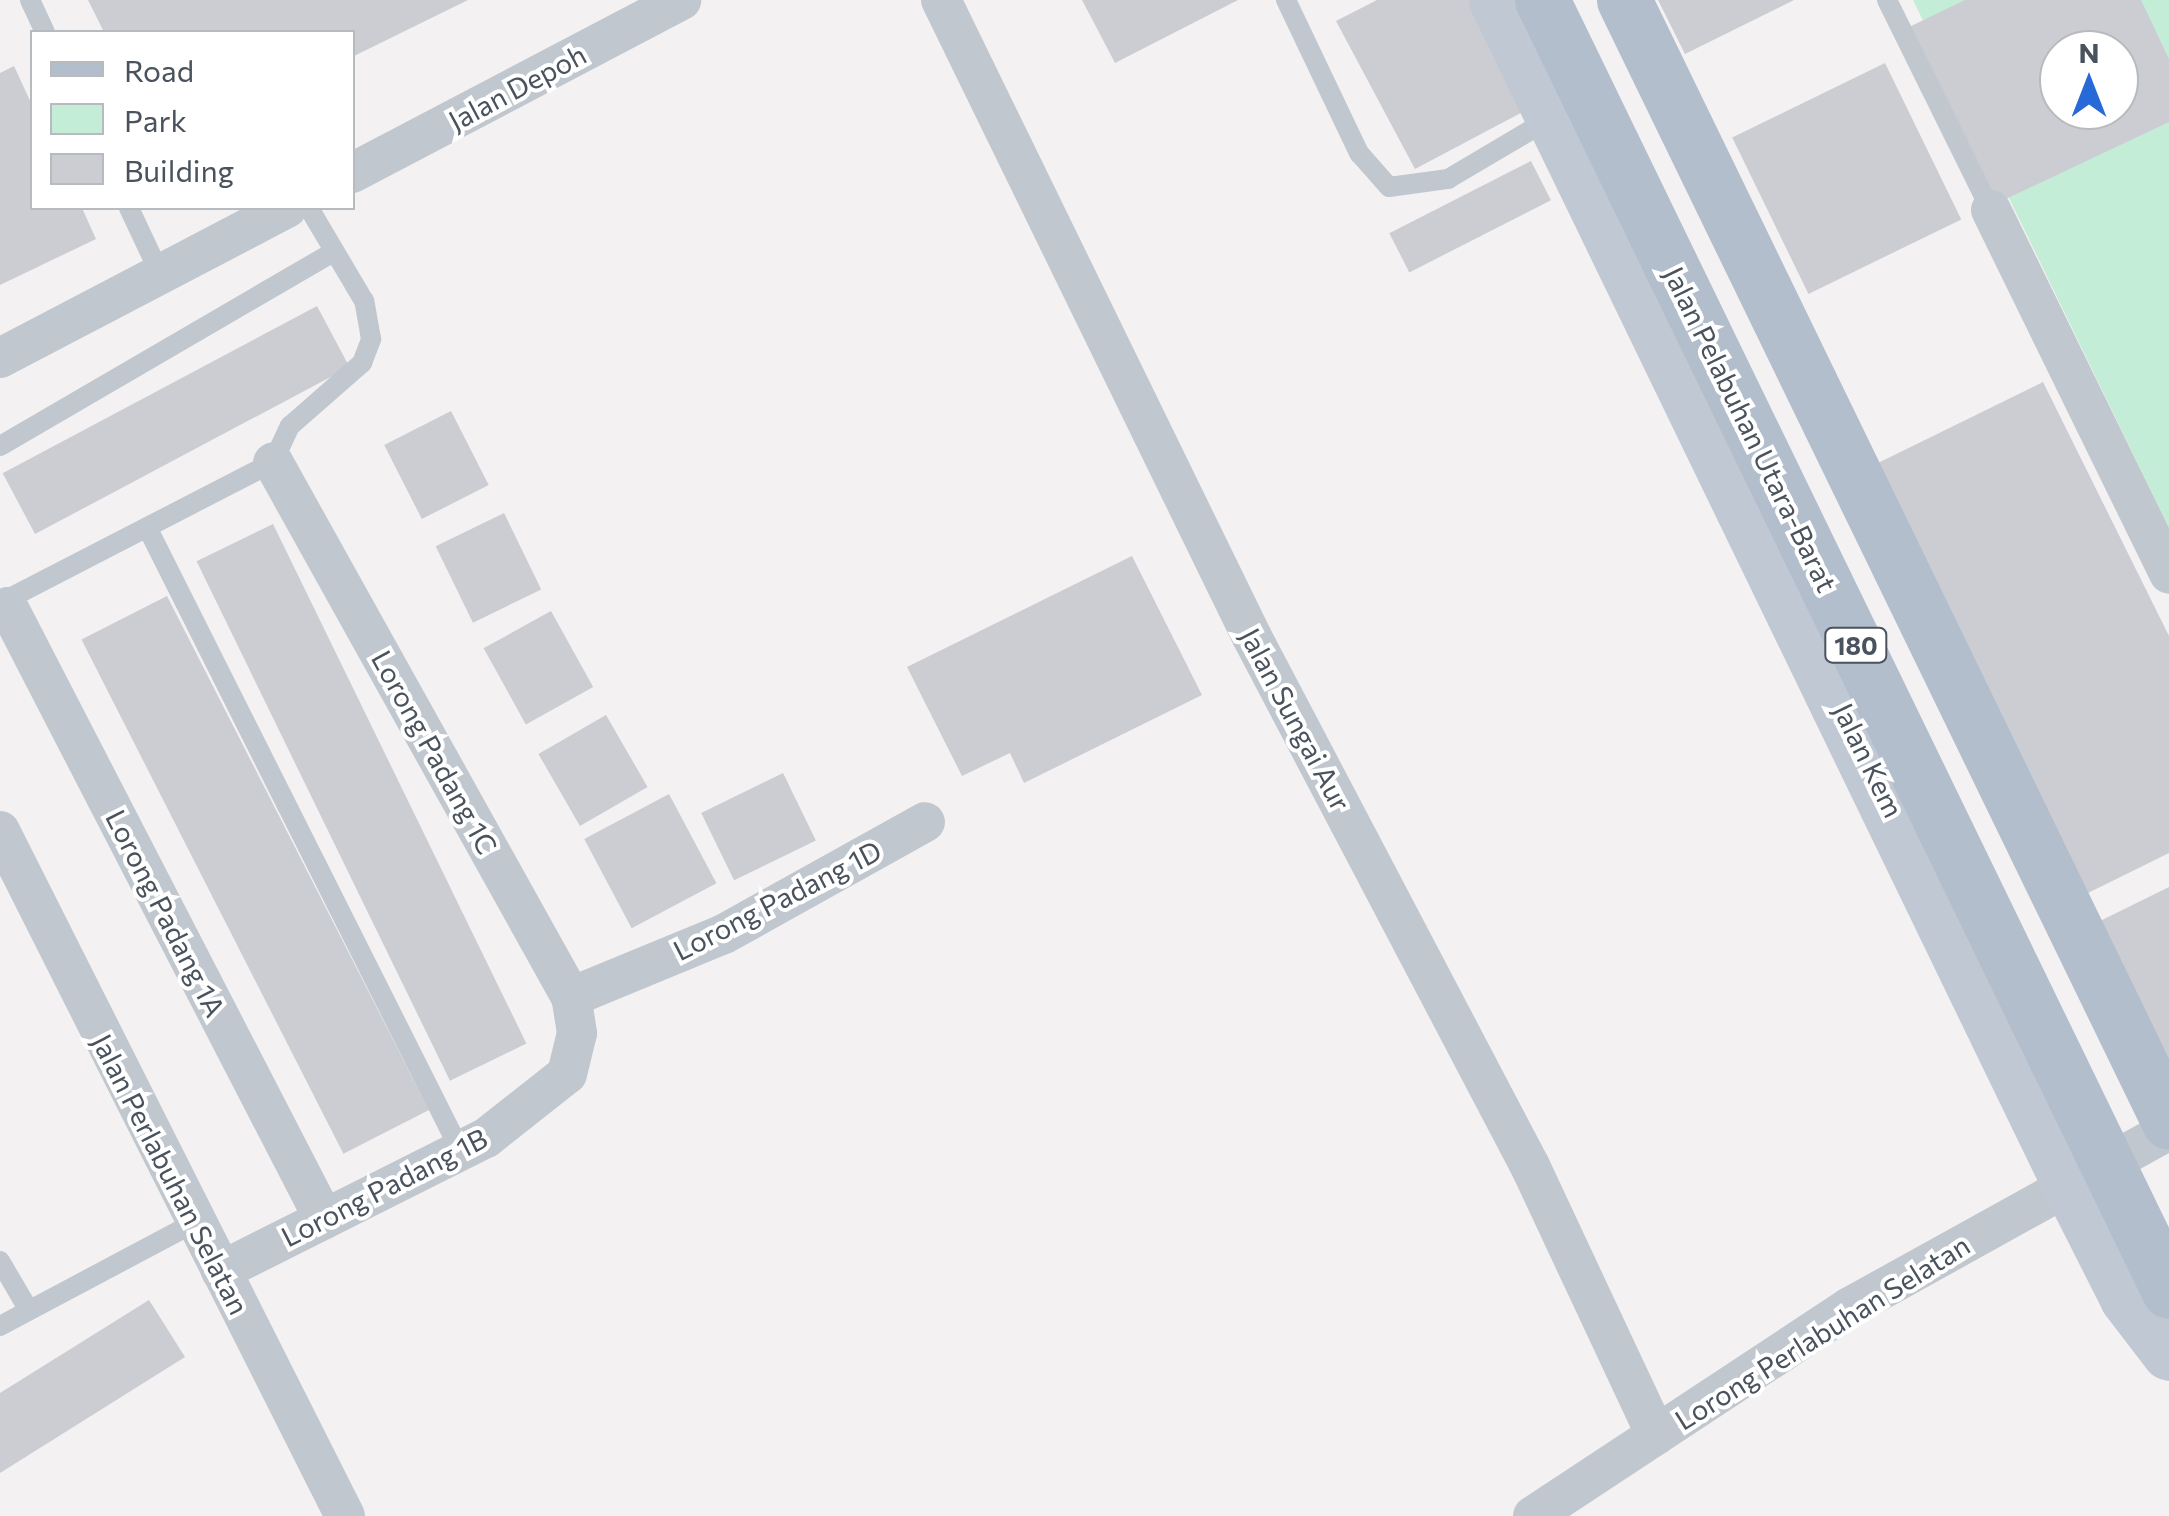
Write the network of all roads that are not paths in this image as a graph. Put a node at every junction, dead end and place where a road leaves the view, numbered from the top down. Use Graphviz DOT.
graph roads {
  1 [pos="30,0"];
  2 [pos="682,0"];
  3 [pos="940,0"];
  4 [pos="1496,0"];
  5 [pos="1542,0"];
  6 [pos="1624,0"];
  7 [pos="1643,0"];
  8 [pos="1887,0"];
  9 [pos="1288,1"];
  10 [pos="45,30"];
  11 [pos="1555,116"];
  12 [pos="355,171"];
  13 [pos="130,210"];
  14 [pos="283,210"];
  15 [pos="310,210"];
  16 [pos="1991,210"];
  17 [pos="333,252"];
  18 [pos="160,274"];
  19 [pos="0,358"];
  20 [pos="0,446"];
  21 [pos="274,462"];
  22 [pos="148,529"];
  23 [pos="2169,574"];
  24 [pos="4,601"];
  25 [pos="925,822"];
  26 [pos="0,831"];
  27 [pos="571,997"];
  28 [pos="575,1048"];
  29 [pos="2169,1082"];
  30 [pos="2169,1122"];
  31 [pos="2169,1130"];
  32 [pos="459,1148"];
  33 [pos="2070,1185"];
  34 [pos="324,1220"];
  35 [pos="192,1224"];
  36 [pos="0,1261"];
  37 [pos="221,1271"];
  38 [pos="2169,1291"];
  39 [pos="28,1309"];
  40 [pos="0,1326"];
  41 [pos="2169,1353"];
  42 [pos="1656,1436"];
  43 [pos="345,1516"];
  44 [pos="1534,1516"];
  1 -- 10 [label="lane"];
  2 -- 12 [label="street, Jalan Depoh"];
  3 -- 42 [label="street, Jalan Sungai Aur"];
  4 -- 11 [label="street, Jalan Kem"];
  5 -- 38 [label="main road, Jalan Pelabuhan Utara-Barat / 180"];
  6 -- 30 [label="main road, 180"];
  7 -- 29 [label="street"];
  8 -- 16 [label="lane"];
  9 -- 11 [label="lane"];
  11 -- 33 [label="street, Jalan Kem"];
  13 -- 18 [label="lane"];
  14 -- 18 [label="street"];
  15 -- 17 [label="lane"];
  16 -- 23 [label="street"];
  17 -- 20 [label="lane"];
  17 -- 21 [label="lane"];
  18 -- 19 [label="street"];
  21 -- 22 [label="lane"];
  21 -- 27 [label="street, Lorong Padang 1C"];
  22 -- 24 [label="lane"];
  22 -- 32 [label="lane"];
  24 -- 34 [label="street, Lorong Padang 1A"];
  25 -- 27 [label="street, Lorong Padang 1D"];
  26 -- 35 [label="street, Jalan Perlabuhan Selatan"];
  27 -- 28 [label="street, Lorong Padang 1C"];
  28 -- 32 [label="street, Lorong Padang 1B"];
  31 -- 33 [label="street, Lorong Perlabuhan Selatan"];
  32 -- 34 [label="street, Lorong Padang 1B"];
  33 -- 41 [label="street, Jalan Kem"];
  33 -- 42 [label="street, Lorong Perlabuhan Selatan"];
  34 -- 37 [label="street, Lorong Padang 1B"];
  35 -- 37 [label="street, Jalan Perlabuhan Selatan"];
  35 -- 39 [label="lane"];
  36 -- 39 [label="lane"];
  37 -- 43 [label="street, Jalan Perlabuhan Selatan"];
  39 -- 40 [label="lane"];
  42 -- 44 [label="street, Lorong Perlabuhan Selatan"];
}
